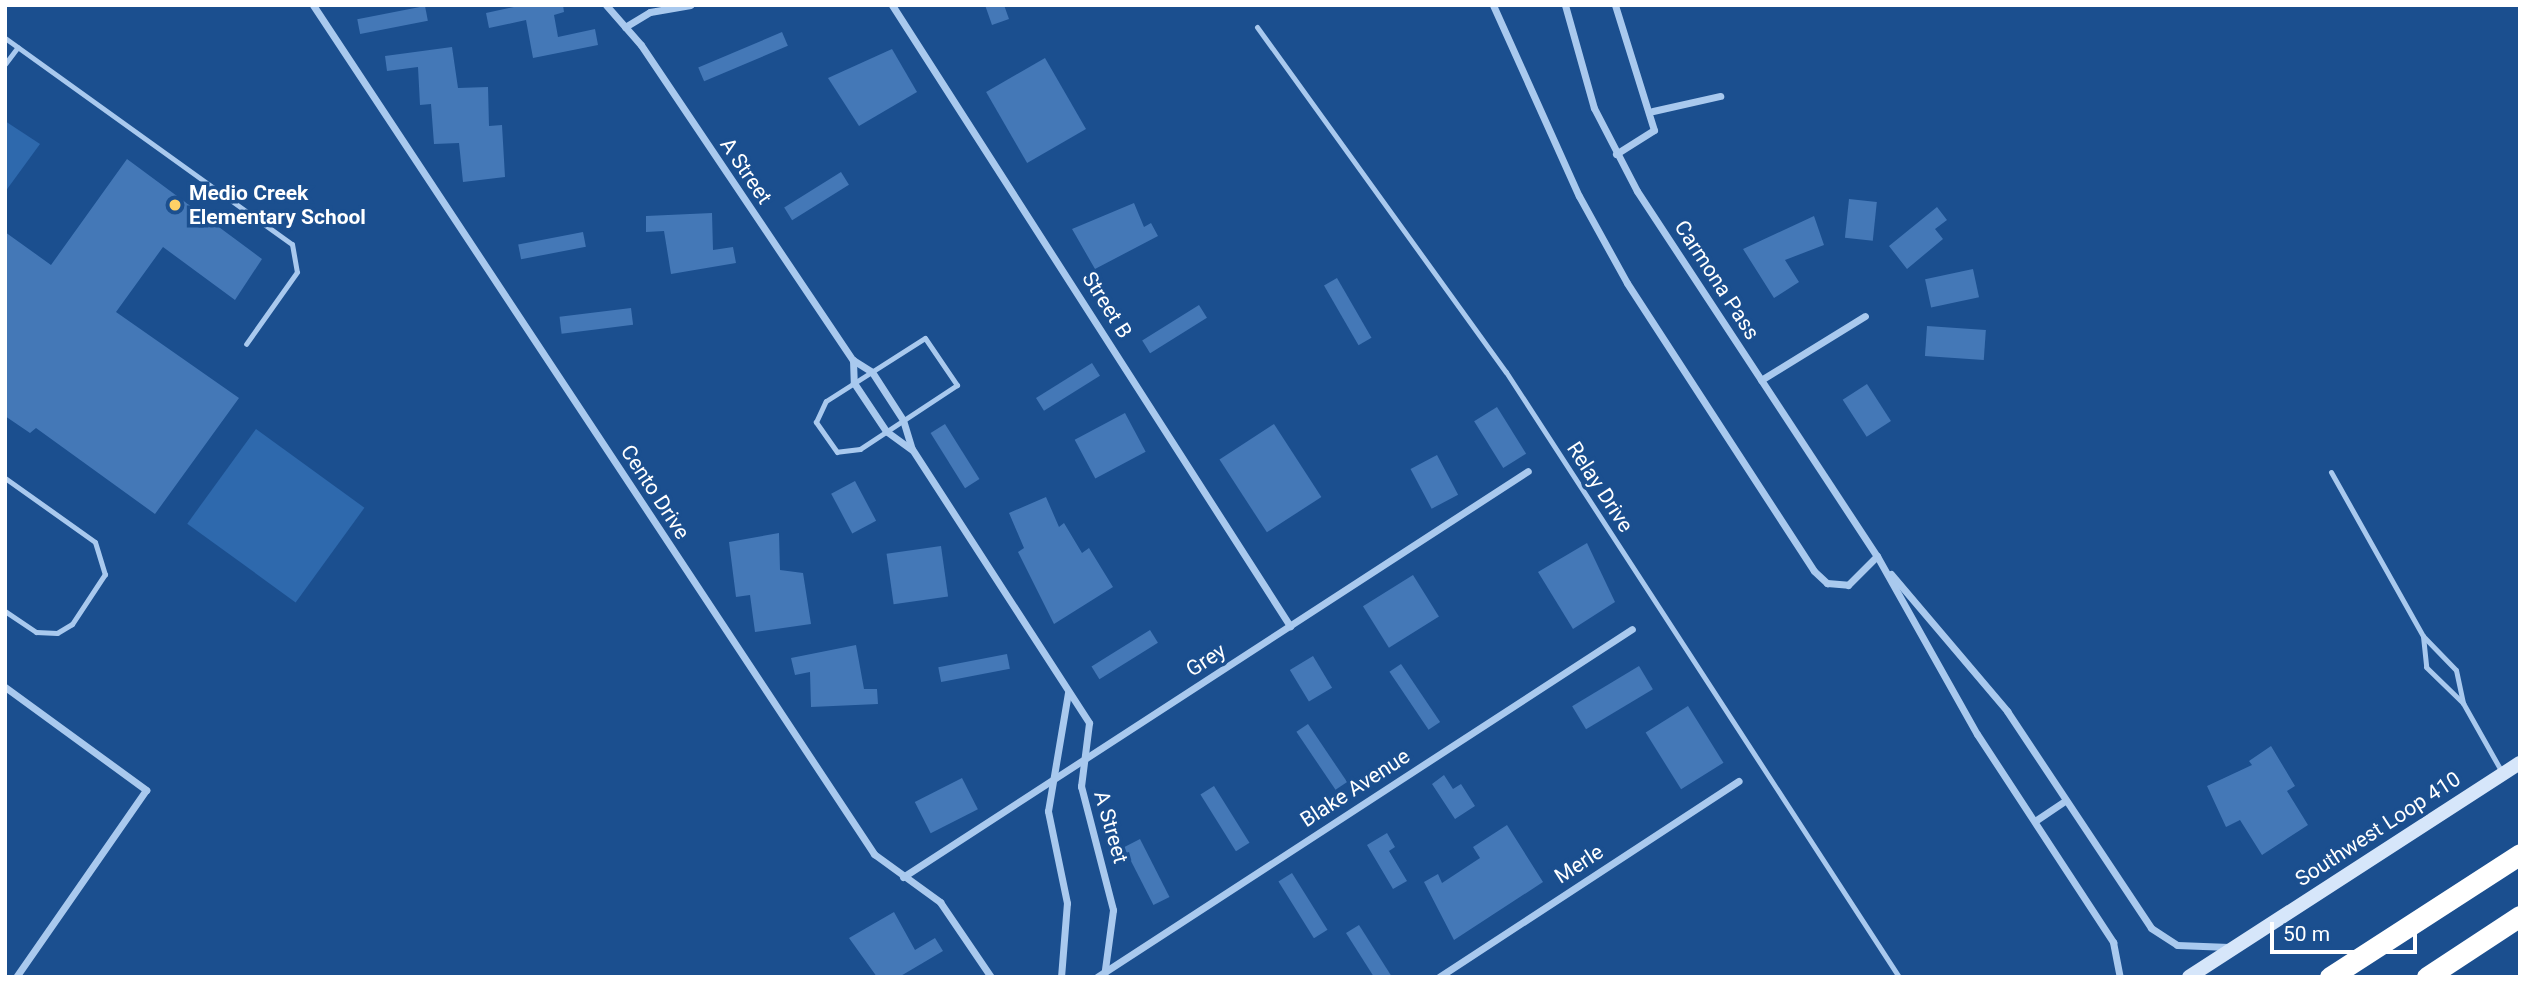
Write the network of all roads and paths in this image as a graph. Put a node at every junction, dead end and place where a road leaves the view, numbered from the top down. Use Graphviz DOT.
graph roads {
  1 [pos="313,5"];
  2 [pos="606,5"];
  3 [pos="690,5"];
  4 [pos="892,5"];
  5 [pos="1493,5"];
  6 [pos="1565,5"];
  7 [pos="1615,5"];
  8 [pos="625,27"];
  9 [pos="1257,27"];
  10 [pos="5,37"];
  11 [pos="18,47"];
  12 [pos="5,64"];
  13 [pos="1720,96"];
  14 [pos="1653,111"];
  15 [pos="1616,155"];
  16 [pos="1865,316"];
  17 [pos="246,344"];
  18 [pos="853,360"];
  19 [pos="872,372"];
  20 [pos="1761,380"];
  21 [pos="854,383"];
  22 [pos="903,420"];
  23 [pos="886,431"];
  24 [pos="912,449"];
  25 [pos="1528,471"];
  26 [pos="2330,472"];
  27 [pos="5,478"];
  28 [pos="1877,556"];
  29 [pos="5,611"];
  30 [pos="1290,626"];
  31 [pos="1632,629"];
  32 [pos="2423,636"];
  33 [pos="5,687"];
  34 [pos="1068,693"];
  35 [pos="2463,703"];
  36 [pos="1090,758"];
  37 [pos="2520,762"];
  38 [pos="2503,774"];
  39 [pos="1053,781"];
  40 [pos="1738,781"];
  41 [pos="2066,800"];
  42 [pos="2035,821"];
  43 [pos="2520,853"];
  44 [pos="903,877"];
  45 [pos="2520,916"];
  46 [pos="2233,947"];
  47 [pos="1105,974"];
  48 [pos="16,977"];
  49 [pos="991,977"];
  50 [pos="1062,977"];
  51 [pos="1097,977"];
  52 [pos="1439,977"];
  53 [pos="1899,977"];
  54 [pos="2120,977"];
  55 [pos="2189,977"];
  56 [pos="2330,977"];
  57 [pos="2427,977"];
  1 -- 44 [label="street, Cento Drive"];
  2 -- 8 [label="street, A Street"];
  3 -- 8 [label="street"];
  4 -- 30 [label="street, Street B"];
  5 -- 28 [label="street"];
  6 -- 15 [label="street, Carmona Pass"];
  7 -- 14 [label="street"];
  8 -- 18 [label="street, A Street"];
  9 -- 53 [label="lane, Relay Drive"];
  10 -- 11 [label="lane"];
  11 -- 12 [label="lane"];
  11 -- 17 [label="lane"];
  13 -- 14 [label="street"];
  14 -- 15 [label="street"];
  15 -- 20 [label="street, Carmona Pass"];
  16 -- 20 [label="street"];
  18 -- 19 [label="street, A Street"];
  18 -- 21 [label="street"];
  19 -- 21 [label="lane"];
  19 -- 22 [label="street, A Street"];
  19 -- 22 [label="lane"];
  20 -- 28 [label="street, Carmona Pass"];
  21 -- 23 [label="street, A Street"];
  21 -- 23 [label="lane"];
  22 -- 23 [label="lane"];
  22 -- 24 [label="street, A Street"];
  23 -- 24 [label="street, A Street"];
  24 -- 34 [label="street, A Street"];
  25 -- 30 [label="street, Grey"];
  26 -- 32 [label="lane"];
  27 -- 29 [label="lane"];
  28 -- 41 [label="street, Carmona Pass"];
  28 -- 42 [label="street, Carmona Pass"];
  30 -- 36 [label="street, Grey"];
  31 -- 47 [label="street, Blake Avenue"];
  32 -- 35 [label="lane"];
  32 -- 35 [label="lane"];
  33 -- 48 [label="street"];
  34 -- 36 [label="street, A Street"];
  34 -- 39 [label="street"];
  35 -- 38 [label="lane"];
  36 -- 39 [label="street, Grey"];
  36 -- 47 [label="street, A Street"];
  37 -- 38 [label="main road, Southwest Loop 410"];
  38 -- 46 [label="main road, Southwest Loop 410"];
  39 -- 44 [label="street, Grey"];
  39 -- 50 [label="street"];
  40 -- 52 [label="street, Merle"];
  41 -- 42 [label="street"];
  41 -- 46 [label="street, Carmona Pass"];
  42 -- 54 [label="street, Carmona Pass"];
  43 -- 56 [label="highway"];
  44 -- 49 [label="street, Cento Drive"];
  45 -- 57 [label="highway"];
  46 -- 55 [label="main road, Southwest Loop 410"];
  47 -- 51 [label="street, Blake Avenue"];
}
